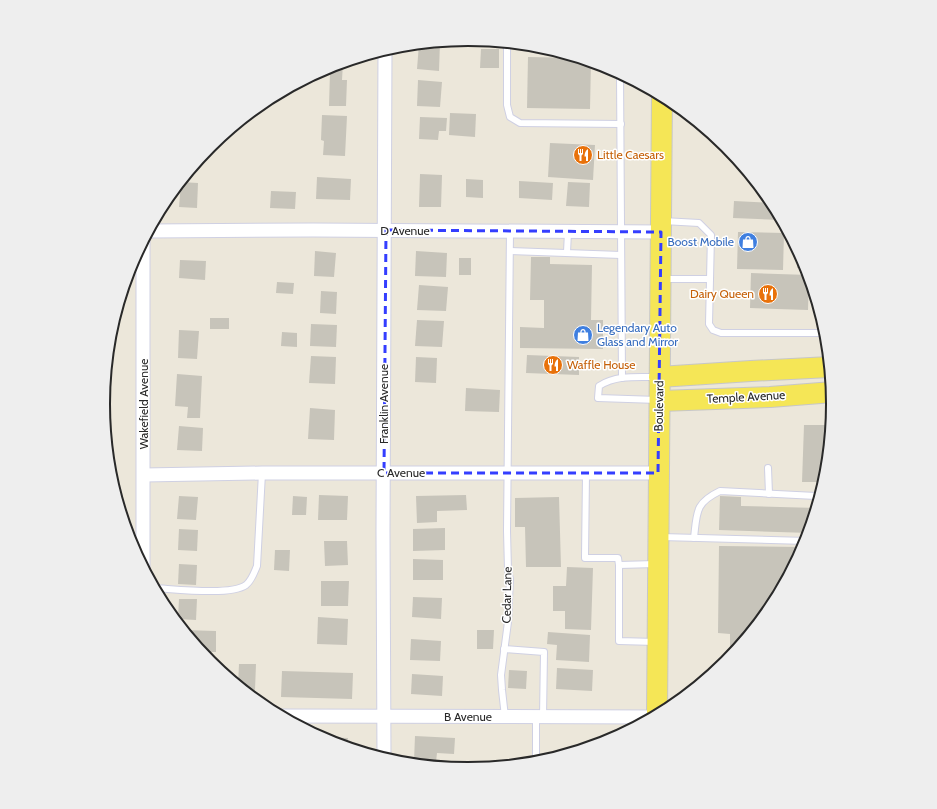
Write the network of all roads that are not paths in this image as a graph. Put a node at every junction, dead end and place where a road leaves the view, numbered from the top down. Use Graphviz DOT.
graph roads {
  1 [pos="508,48"];
  2 [pos="385,56"];
  3 [pos="620,80"];
  4 [pos="662,102"];
  5 [pos="621,124"];
  6 [pos="661,227"];
  7 [pos="386,230"];
  8 [pos="155,231"];
  9 [pos="510,231"];
  10 [pos="568,232"];
  11 [pos="621,232"];
  12 [pos="510,251"];
  13 [pos="144,252"];
  14 [pos="567,252"];
  15 [pos="621,255"];
  16 [pos="660,279"];
  17 [pos="710,279"];
  18 [pos="820,333"];
  19 [pos="825,368"];
  20 [pos="659,377"];
  21 [pos="622,378"];
  22 [pos="826,392"];
  23 [pos="660,401"];
  24 [pos="768,468"];
  25 [pos="262,473"];
  26 [pos="384,473"];
  27 [pos="508,473"];
  28 [pos="586,473"];
  29 [pos="658,473"];
  30 [pos="144,475"];
  31 [pos="769,494"];
  32 [pos="815,496"];
  33 [pos="658,537"];
  34 [pos="694,538"];
  35 [pos="800,541"];
  36 [pos="143,555"];
  37 [pos="658,564"];
  38 [pos="619,565"];
  39 [pos="161,588"];
  40 [pos="657,642"];
  41 [pos="504,649"];
  42 [pos="657,710"];
  43 [pos="291,716"];
  44 [pos="646,716"];
  45 [pos="384,717"];
  46 [pos="505,717"];
  47 [pos="540,717"];
  48 [pos="384,753"];
  49 [pos="537,756"];
  1 -- 5 [label="lane"];
  2 -- 7 [label="street, Franklin Avenue"];
  3 -- 5 [label="lane"];
  4 -- 6 [label="main road, Boulevard"];
  5 -- 11 [label="lane"];
  6 -- 11 [label="street, D Avenue"];
  6 -- 16 [label="main road, Boulevard"];
  6 -- 17 [label="lane"];
  7 -- 8 [label="street, D Avenue"];
  7 -- 9 [label="street, D Avenue"];
  7 -- 26 [label="street, Franklin Avenue"];
  9 -- 10 [label="street, D Avenue"];
  9 -- 12 [label="lane, Cedar Lane"];
  10 -- 11 [label="street, D Avenue"];
  10 -- 14 [label="lane"];
  11 -- 15 [label="lane"];
  12 -- 14 [label="lane"];
  12 -- 27 [label="lane, Cedar Lane"];
  13 -- 30 [label="street, Wakefield Avenue"];
  14 -- 15 [label="lane"];
  15 -- 21 [label="lane"];
  16 -- 17 [label="lane"];
  16 -- 20 [label="main road, Boulevard"];
  17 -- 18 [label="lane"];
  19 -- 20 [label="main road, Temple Avenue"];
  20 -- 21 [label="lane"];
  20 -- 23 [label="main road, Boulevard"];
  21 -- 23 [label="lane"];
  22 -- 23 [label="main road, Temple Avenue"];
  23 -- 29 [label="main road, Boulevard"];
  24 -- 31 [label="lane"];
  25 -- 26 [label="street, C Avenue"];
  25 -- 30 [label="street, C Avenue"];
  25 -- 39 [label="lane"];
  26 -- 27 [label="street, C Avenue"];
  26 -- 45 [label="street, Franklin Avenue"];
  27 -- 28 [label="street, C Avenue"];
  27 -- 41 [label="lane, Cedar Lane"];
  28 -- 29 [label="street, C Avenue"];
  28 -- 38 [label="lane"];
  29 -- 33 [label="main road, Boulevard"];
  30 -- 36 [label="street, Wakefield Avenue"];
  31 -- 32 [label="lane"];
  31 -- 34 [label="lane"];
  33 -- 34 [label="lane"];
  33 -- 37 [label="main road, Boulevard"];
  34 -- 35 [label="lane"];
  37 -- 38 [label="lane"];
  37 -- 40 [label="main road, Boulevard"];
  38 -- 40 [label="lane"];
  40 -- 42 [label="main road, Boulevard"];
  41 -- 46 [label="lane, Cedar Lane"];
  41 -- 47 [label="lane"];
  43 -- 45 [label="street, B Avenue"];
  44 -- 47 [label="street, B Avenue"];
  45 -- 46 [label="street, B Avenue"];
  45 -- 48 [label="street, Franklin Avenue"];
  46 -- 47 [label="street, B Avenue"];
  47 -- 49 [label="lane"];
}
